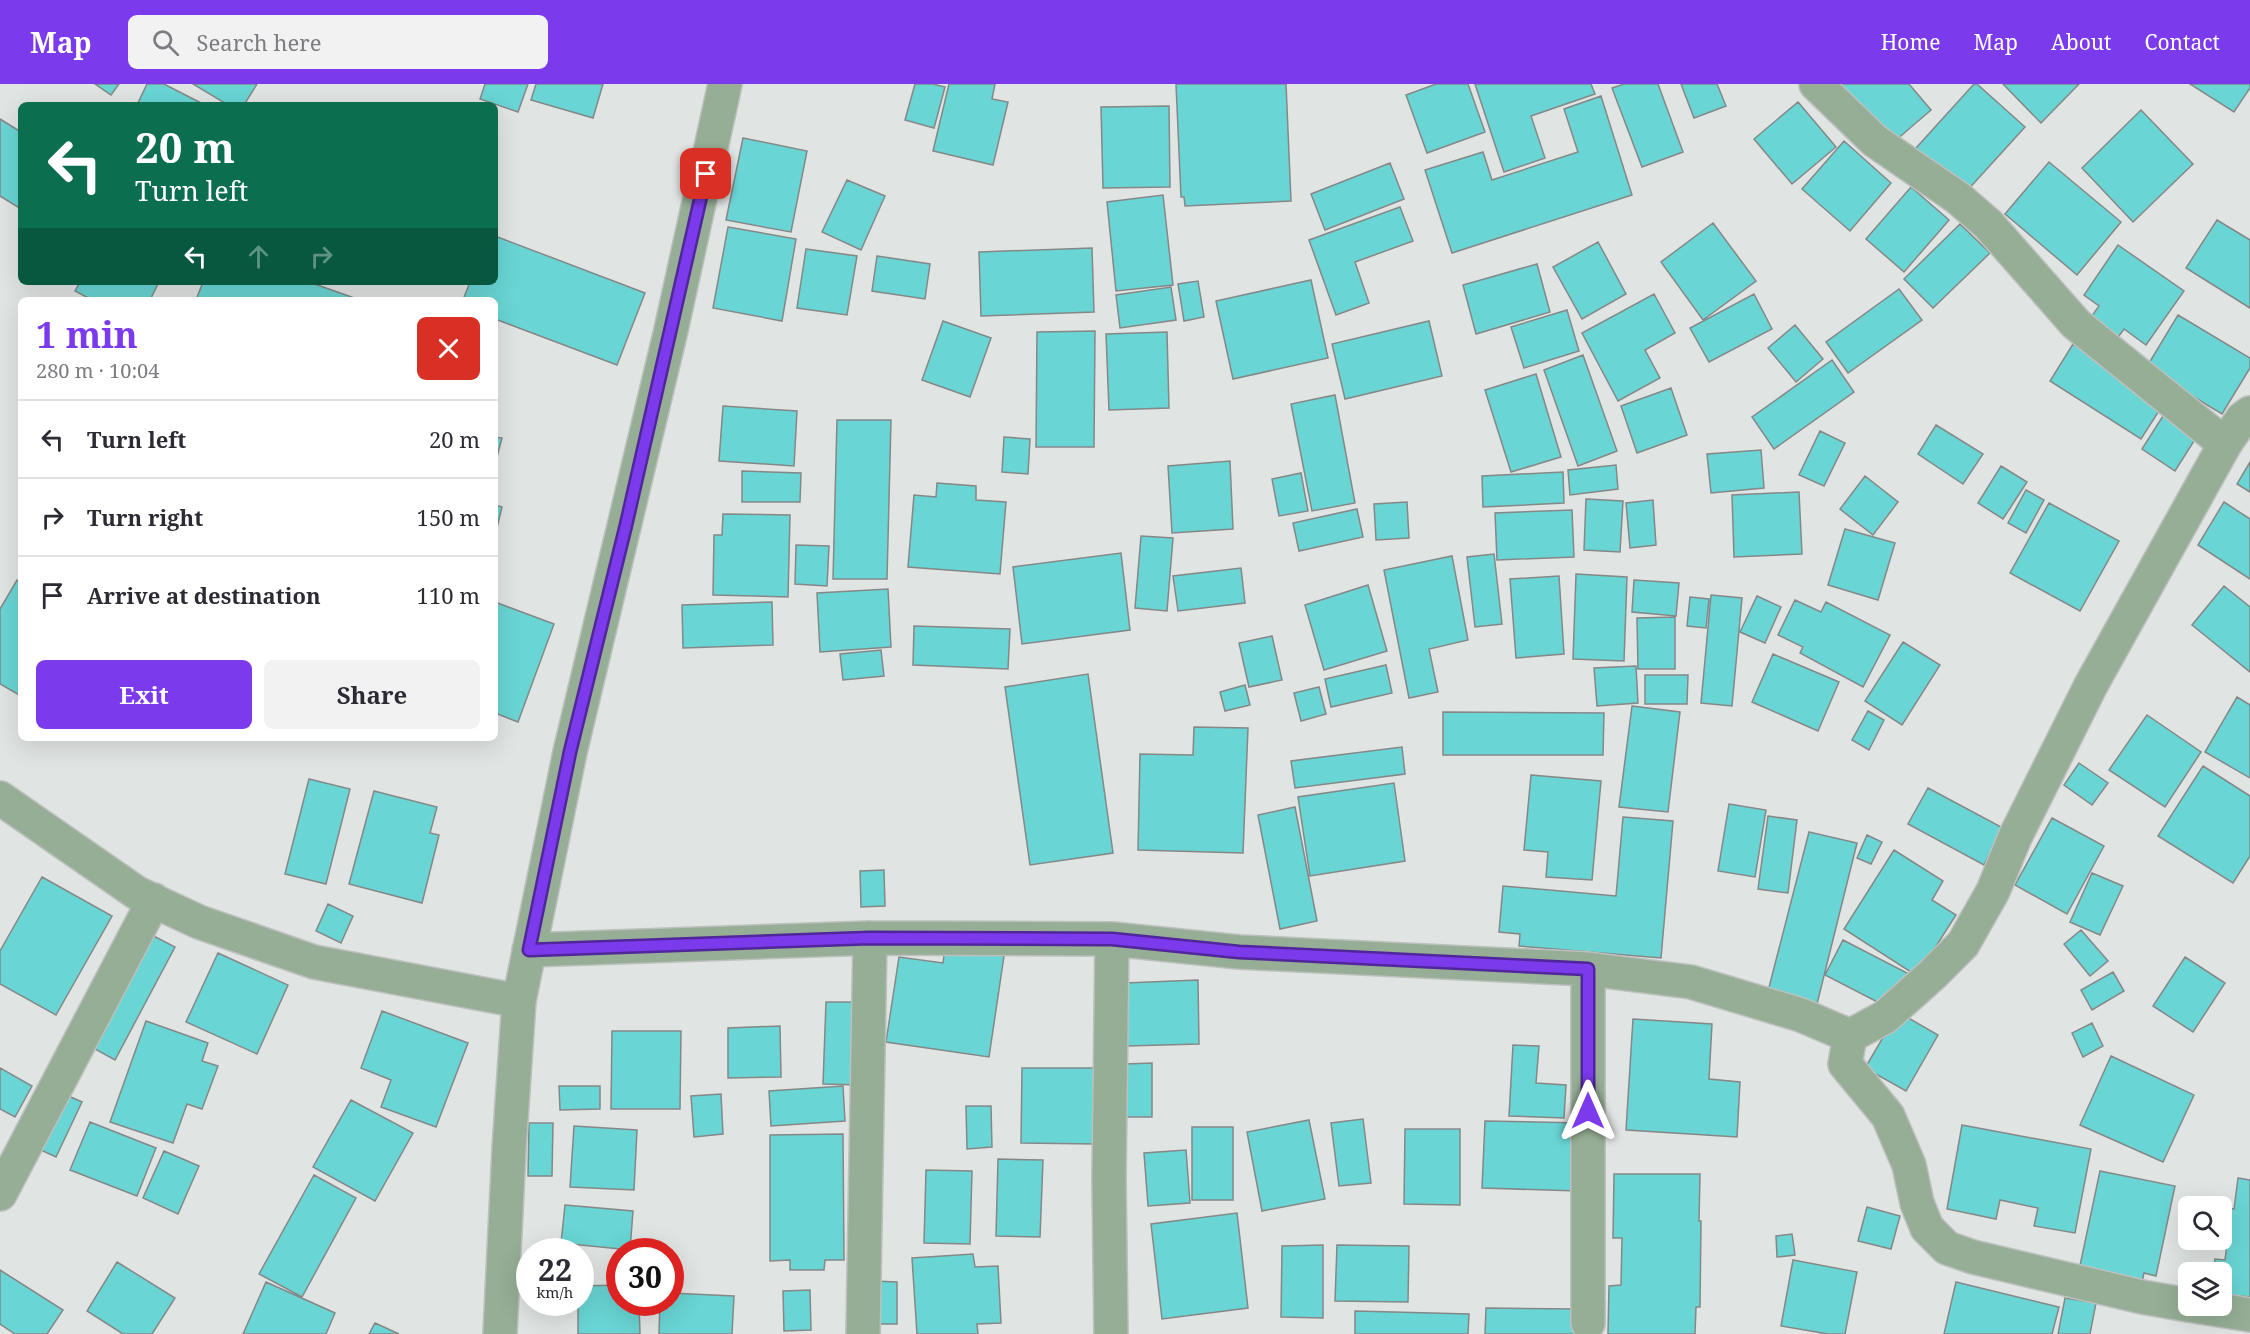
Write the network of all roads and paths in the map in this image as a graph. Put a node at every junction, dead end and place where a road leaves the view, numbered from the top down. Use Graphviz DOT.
graph roads {
  1 [pos="725,84"];
  2 [pos="1816,84"];
  3 [pos="2250,412"];
  4 [pos="2224,444"];
  5 [pos="0,798"];
  6 [pos="154,900"];
  7 [pos="870,938"];
  8 [pos="1112,939"];
  9 [pos="529,950"];
  10 [pos="1588,969"];
  11 [pos="519,1001"];
  12 [pos="1850,1036"];
  13 [pos="0,1194"];
  14 [pos="2178,1303"];
  15 [pos="2232,1312"];
  16 [pos="2250,1315"];
  17 [pos="1588,1323"];
  18 [pos="500,1334"];
  19 [pos="863,1334"];
  20 [pos="1111,1334"];
  1 -- 9 [label="street"];
  2 -- 4 [label="street"];
  3 -- 4 [label="street"];
  4 -- 12 [label="street"];
  5 -- 6 [label="street"];
  6 -- 11 [label="street"];
  6 -- 13 [label="street"];
  7 -- 8 [label="street"];
  7 -- 9 [label="street"];
  7 -- 19 [label="street"];
  8 -- 10 [label="street"];
  8 -- 20 [label="street"];
  9 -- 11 [label="street"];
  10 -- 12 [label="street"];
  10 -- 17 [label="street"];
  11 -- 18 [label="street"];
  12 -- 14 [label="street"];
  15 -- 16 [label="street"];
}
